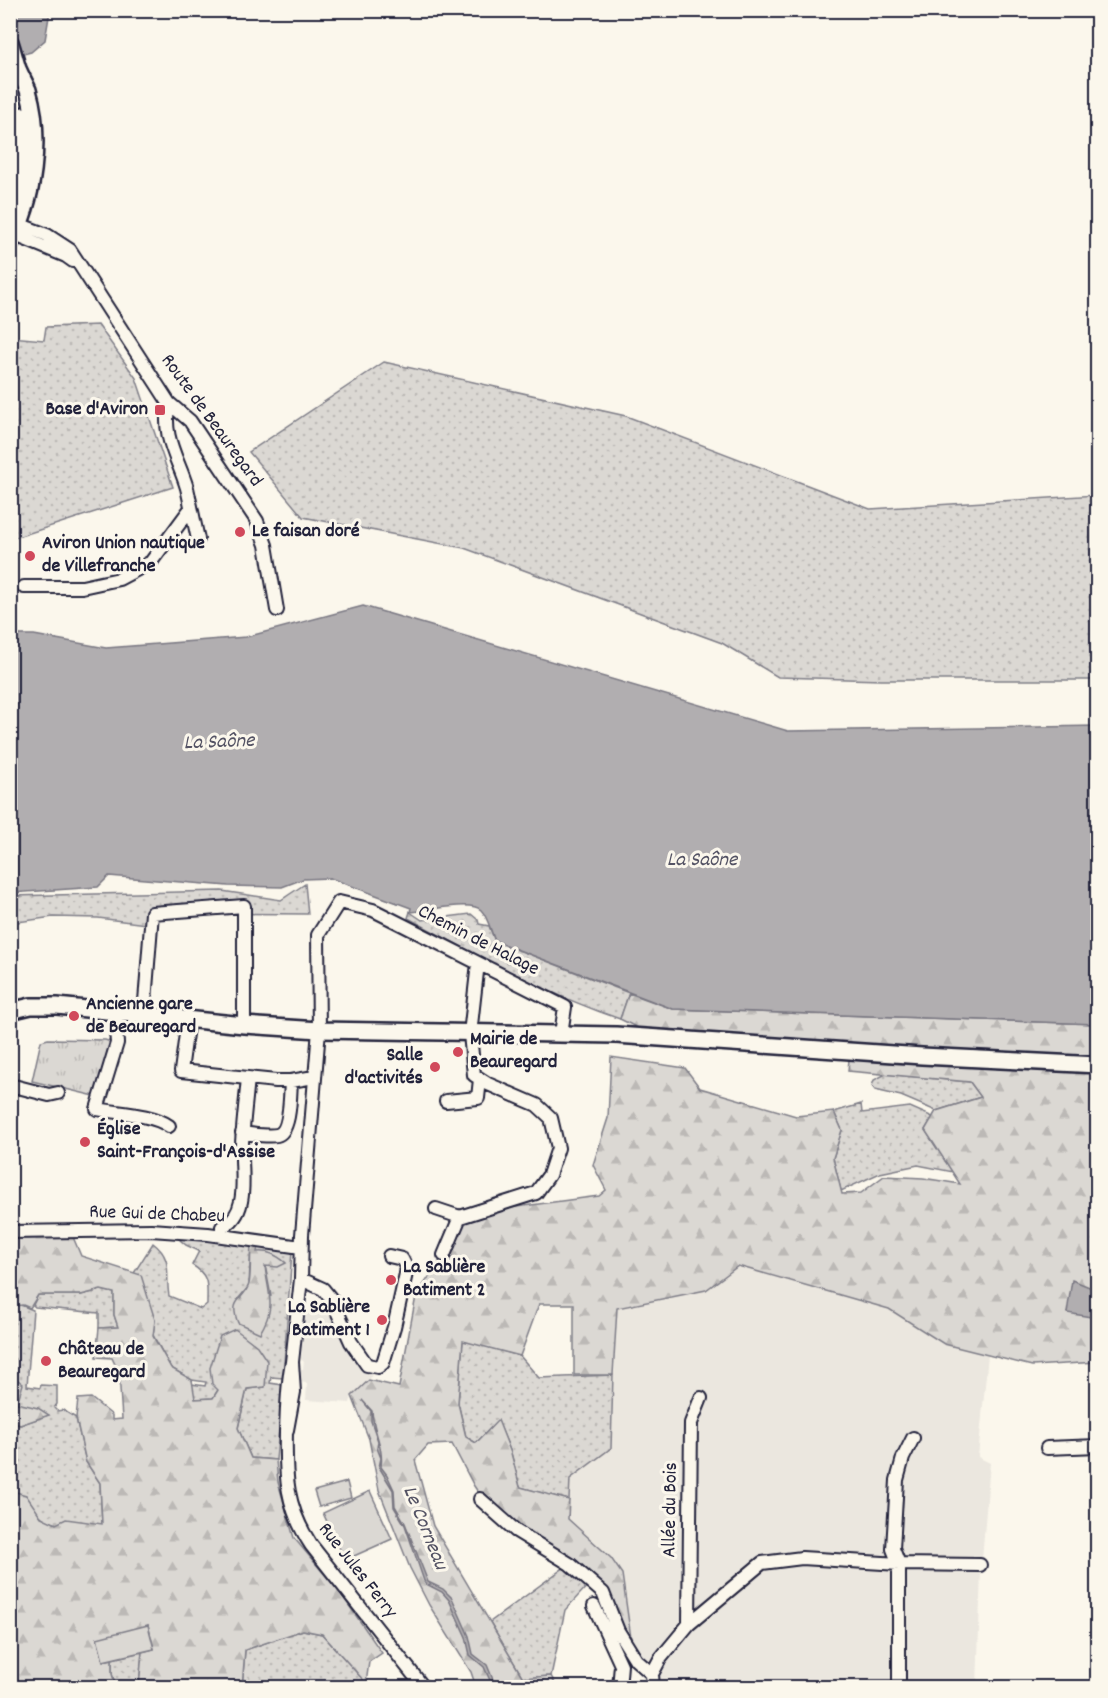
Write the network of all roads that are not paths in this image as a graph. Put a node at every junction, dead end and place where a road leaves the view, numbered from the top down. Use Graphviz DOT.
graph roads {
  1 [pos="10,42"];
  2 [pos="19,70"];
  3 [pos="10,212"];
  4 [pos="14,231"];
  5 [pos="169,403"];
  6 [pos="191,508"];
  7 [pos="198,538"];
  8 [pos="24,587"];
  9 [pos="277,610"];
  10 [pos="318,935"];
  11 [pos="478,963"];
  12 [pos="10,1001"];
  13 [pos="31,1006"];
  14 [pos="10,1011"];
  15 [pos="117,1012"];
  16 [pos="144,1014"];
  17 [pos="188,1018"];
  18 [pos="244,1025"];
  19 [pos="319,1030"];
  20 [pos="470,1034"];
  21 [pos="561,1034"];
  22 [pos="1098,1065"];
  23 [pos="314,1077"];
  24 [pos="248,1078"];
  25 [pos="480,1079"];
  26 [pos="291,1081"];
  27 [pos="10,1085"];
  28 [pos="58,1093"];
  29 [pos="446,1101"];
  30 [pos="170,1126"];
  31 [pos="243,1133"];
  32 [pos="436,1209"];
  33 [pos="460,1217"];
  34 [pos="222,1227"];
  35 [pos="10,1232"];
  36 [pos="301,1247"];
  37 [pos="444,1255"];
  38 [pos="389,1256"];
  39 [pos="301,1279"];
  40 [pos="701,1398"];
  41 [pos="913,1438"];
  42 [pos="1098,1446"];
  43 [pos="1047,1448"];
  44 [pos="480,1499"];
  45 [pos="899,1564"];
  46 [pos="980,1565"];
  47 [pos="594,1606"];
  48 [pos="689,1624"];
  49 [pos="636,1660"];
  50 [pos="621,1665"];
  51 [pos="652,1674"];
  52 [pos="424,1688"];
  53 [pos="619,1688"];
  54 [pos="653,1688"];
  55 [pos="898,1688"];
  1 -- 2 [label="main road, Route de Beauregard"];
  2 -- 3 [label="main road, Route de Beauregard"];
  2 -- 4 [label="main road, Route de Beauregard"];
  4 -- 5 [label="street, Route de Beauregard"];
  5 -- 6 [label="street"];
  5 -- 9 [label="street, Route de Beauregard"];
  6 -- 7 [label="street"];
  6 -- 8 [label="street"];
  10 -- 11 [label="street, Chemin de Halage"];
  10 -- 19 [label="street, Rue Jules Ferry"];
  11 -- 20 [label="street"];
  11 -- 21 [label="street, Chemin de Halage"];
  12 -- 13 [label="main road"];
  13 -- 14 [label="main road"];
  13 -- 15 [label="main road"];
  15 -- 16 [label="main road"];
  15 -- 30 [label="street"];
  16 -- 17 [label="main road"];
  16 -- 18 [label="street"];
  17 -- 18 [label="main road"];
  17 -- 24 [label="street"];
  18 -- 19 [label="main road"];
  19 -- 20 [label="main road"];
  19 -- 23 [label="street, Rue Jules Ferry"];
  20 -- 21 [label="main road"];
  20 -- 25 [label="street"];
  21 -- 22 [label="main road"];
  23 -- 26 [label="street"];
  23 -- 36 [label="street, Rue Jules Ferry"];
  24 -- 26 [label="street"];
  24 -- 31 [label="street"];
  25 -- 29 [label="street"];
  25 -- 33 [label="street"];
  26 -- 31 [label="street"];
  27 -- 28 [label="street"];
  31 -- 34 [label="street"];
  32 -- 33 [label="street"];
  33 -- 37 [label="street"];
  35 -- 36 [label="street, Rue Gui de Chabeu"];
  36 -- 39 [label="street, Rue Jules Ferry"];
  38 -- 39 [label="street"];
  39 -- 52 [label="street, Rue Jules Ferry"];
  40 -- 48 [label="street, Allée du Bois"];
  41 -- 45 [label="street"];
  42 -- 43 [label="street"];
  44 -- 49 [label="street"];
  45 -- 46 [label="street"];
  45 -- 48 [label="street"];
  45 -- 55 [label="street"];
  47 -- 50 [label="street"];
  48 -- 51 [label="street"];
  49 -- 50 [label="street"];
  49 -- 51 [label="street"];
  50 -- 53 [label="street"];
  51 -- 54 [label="street"];
}
